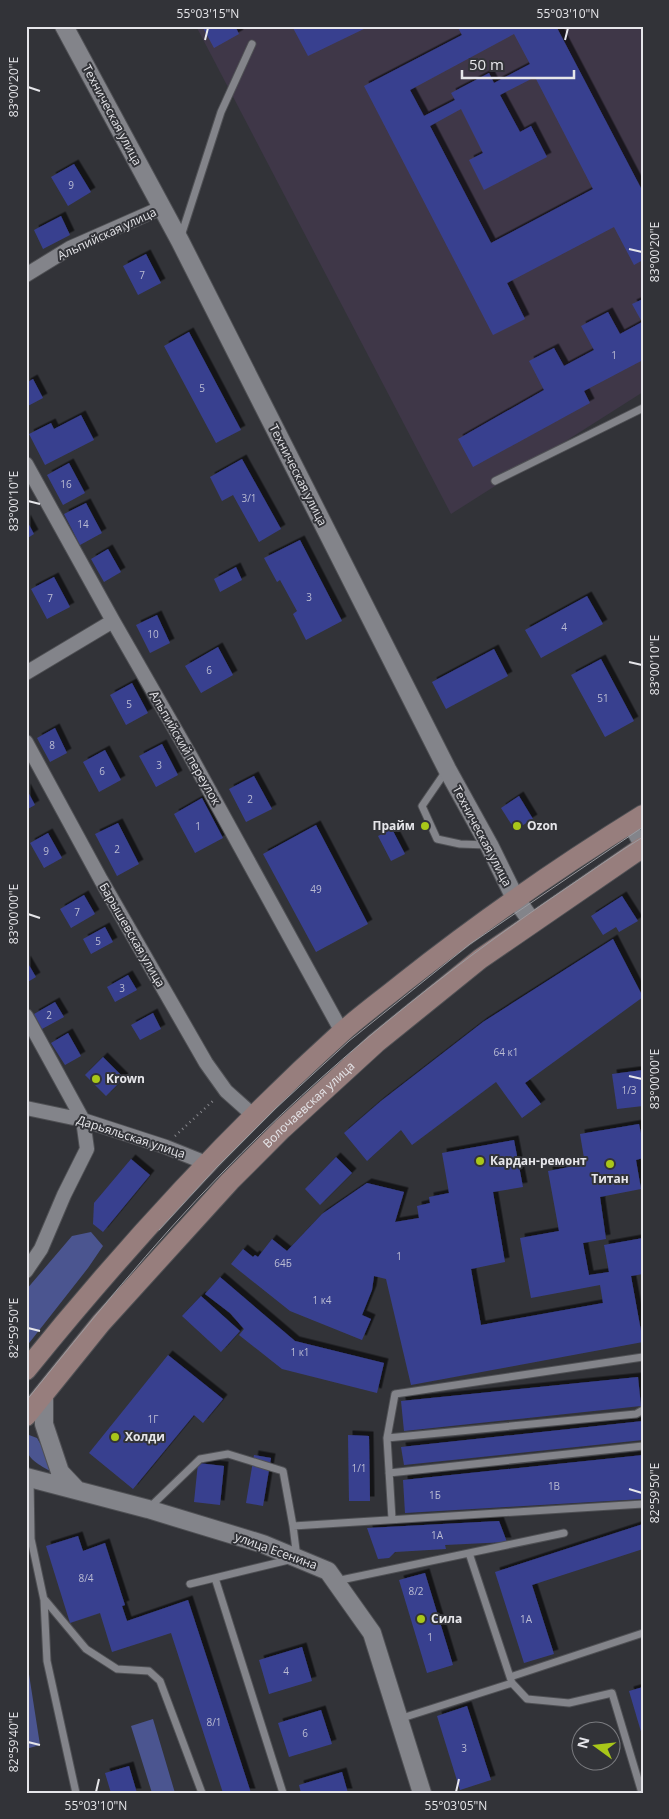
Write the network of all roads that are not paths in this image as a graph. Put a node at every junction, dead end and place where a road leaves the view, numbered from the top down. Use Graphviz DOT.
graph roads {
  1 [pos="64,26"];
  2 [pos="252,44"];
  3 [pos="161,208"];
  4 [pos="180,241"];
  5 [pos="26,275"];
  6 [pos="643,408"];
  7 [pos="26,464"];
  8 [pos="495,481"];
  9 [pos="113,621"];
  10 [pos="26,673"];
  11 [pos="26,742"];
  12 [pos="447,769"];
  13 [pos="636,819"];
  14 [pos="489,845"];
  15 [pos="643,849"];
  16 [pos="515,898"];
  17 [pos="532,923"];
  18 [pos="26,1016"];
  19 [pos="342,1032"];
  20 [pos="26,1108"];
  21 [pos="254,1116"];
  22 [pos="83,1120"];
  23 [pos="206,1163"];
  24 [pos="26,1271"];
  25 [pos="643,1357"];
  26 [pos="26,1370"];
  27 [pos="44,1394"];
  28 [pos="643,1410"];
  29 [pos="26,1416"];
  30 [pos="387,1438"];
  31 [pos="643,1446"];
  32 [pos="389,1473"];
  33 [pos="28,1477"];
  34 [pos="76,1490"];
  35 [pos="643,1504"];
  36 [pos="148,1510"];
  37 [pos="392,1519"];
  38 [pos="293,1526"];
  39 [pos="564,1532"];
  40 [pos="469,1553"];
  41 [pos="297,1558"];
  42 [pos="215,1578"];
  43 [pos="336,1581"];
  44 [pos="190,1584"];
  45 [pos="44,1600"];
  46 [pos="643,1633"];
  47 [pos="511,1680"];
  48 [pos="399,1719"];
  49 [pos="76,1793"];
  50 [pos="202,1793"];
  51 [pos="283,1793"];
  52 [pos="422,1793"];
  53 [pos="642,1793"];
  1 -- 3 [label="street, Техническая улица"];
  2 -- 4 [label="lane"];
  3 -- 4 [label="street, Техническая улица"];
  3 -- 5 [label="street, Альпийская улица"];
  4 -- 12 [label="street, Техническая улица"];
  6 -- 8 [label="lane"];
  7 -- 9 [label="street, Альпийский переулок"];
  9 -- 10 [label="street"];
  9 -- 19 [label="street, Альпийский переулок"];
  11 -- 21 [label="street, Барышевская улица"];
  12 -- 14 [label="street, Техническая улица"];
  12 -- 14 [label="lane"];
  13 -- 15 [label="street"];
  13 -- 16 [label="main road"];
  14 -- 16 [label="street, Техническая улица"];
  15 -- 17 [label="main road, Волочаевская улица"];
  16 -- 17 [label="street, Техническая улица"];
  16 -- 19 [label="main road"];
  17 -- 27 [label="main road, Волочаевская улица"];
  18 -- 22 [label="street"];
  19 -- 21 [label="main road"];
  20 -- 22 [label="street, Дарьяльская улица"];
  21 -- 23 [label="main road"];
  22 -- 23 [label="street, Дарьяльская улица"];
  22 -- 24 [label="street"];
  23 -- 26 [label="main road"];
  25 -- 30 [label="lane"];
  27 -- 29 [label="main road, Волочаевская улица"];
  27 -- 34 [label="street"];
  28 -- 30 [label="lane"];
  30 -- 32 [label="lane"];
  31 -- 32 [label="lane"];
  32 -- 37 [label="lane"];
  33 -- 34 [label="street, улица Есенина"];
  33 -- 45 [label="lane"];
  34 -- 36 [label="street, улица Есенина"];
  35 -- 37 [label="lane"];
  36 -- 38 [label="lane"];
  36 -- 41 [label="street, улица Есенина"];
  37 -- 38 [label="lane"];
  38 -- 41 [label="lane"];
  39 -- 40 [label="lane"];
  40 -- 43 [label="lane"];
  40 -- 47 [label="lane"];
  41 -- 42 [label="lane"];
  41 -- 43 [label="street, улица Есенина"];
  42 -- 44 [label="lane"];
  42 -- 51 [label="lane"];
  43 -- 48 [label="street, улица Есенина"];
  45 -- 49 [label="lane"];
  45 -- 50 [label="lane"];
  46 -- 47 [label="lane"];
  47 -- 48 [label="lane"];
  47 -- 53 [label="lane"];
  48 -- 52 [label="street, улица Есенина"];
}
